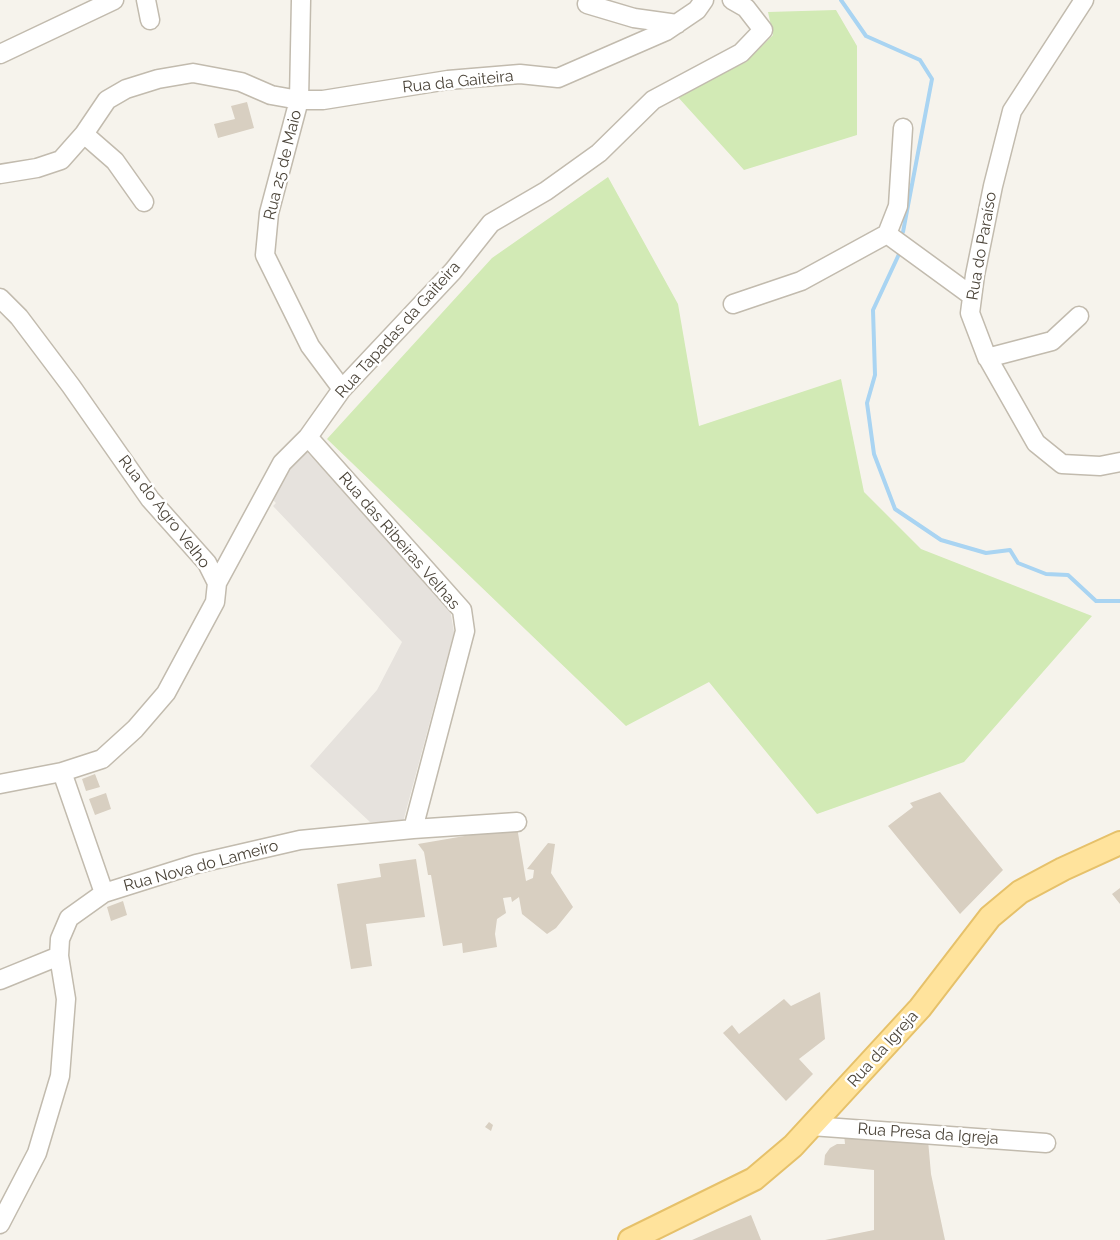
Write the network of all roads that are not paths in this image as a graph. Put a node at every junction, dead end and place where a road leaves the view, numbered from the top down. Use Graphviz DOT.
graph roads {
  1 [pos="114,0"];
  2 [pos="146,0"];
  3 [pos="301,0"];
  4 [pos="704,0"];
  5 [pos="732,0"];
  6 [pos="1084,0"];
  7 [pos="587,4"];
  8 [pos="150,20"];
  9 [pos="677,24"];
  10 [pos="0,54"];
  11 [pos="299,100"];
  12 [pos="903,128"];
  13 [pos="84,134"];
  14 [pos="0,174"];
  15 [pos="144,202"];
  16 [pos="887,234"];
  17 [pos="972,296"];
  18 [pos="0,298"];
  19 [pos="733,304"];
  20 [pos="1079,316"];
  21 [pos="987,358"];
  22 [pos="342,389"];
  23 [pos="308,437"];
  24 [pos="1120,462"];
  25 [pos="217,583"];
  26 [pos="63,772"];
  27 [pos="0,784"];
  28 [pos="517,822"];
  29 [pos="413,828"];
  30 [pos="1120,843"];
  31 [pos="104,893"];
  32 [pos="59,956"];
  33 [pos="0,980"];
  34 [pos="811,1126"];
  35 [pos="1046,1143"];
  36 [pos="2,1211"];
  37 [pos="630,1240"];
  1 -- 10 [label="street"];
  2 -- 8 [label="street"];
  3 -- 11 [label="street, Rua 25 de Maio"];
  4 -- 9 [label="street, Rua da Gaiteira"];
  5 -- 22 [label="street, Rua Tapadas da Gaiteira"];
  6 -- 17 [label="street, Rua do Paraíso"];
  7 -- 9 [label="street"];
  9 -- 11 [label="street, Rua da Gaiteira"];
  11 -- 13 [label="street"];
  11 -- 22 [label="street, Rua 25 de Maio"];
  12 -- 16 [label="street"];
  13 -- 14 [label="street"];
  13 -- 15 [label="street"];
  16 -- 17 [label="street"];
  16 -- 19 [label="street"];
  17 -- 21 [label="street, Rua do Paraíso"];
  18 -- 25 [label="street, Rua do Agro Velho"];
  20 -- 21 [label="street"];
  21 -- 24 [label="street, Rua do Paraíso"];
  22 -- 23 [label="street, Rua Tapadas da Gaiteira"];
  23 -- 25 [label="street, Rua Tapadas da Gaiteira"];
  23 -- 29 [label="street, Rua das Ribeiras Velhas"];
  25 -- 26 [label="street, Rua do Agro Velho"];
  26 -- 27 [label="street, Rua do Agro Velho"];
  26 -- 31 [label="street"];
  28 -- 29 [label="street, Rua Nova do Lameiro"];
  29 -- 31 [label="street, Rua Nova do Lameiro"];
  30 -- 34 [label="main road, Rua da Igreja"];
  31 -- 32 [label="street, Rua Nova do Lameiro"];
  32 -- 33 [label="street"];
  32 -- 36 [label="street"];
  34 -- 35 [label="street, Rua Presa da Igreja"];
  34 -- 37 [label="main road, Rua da Igreja"];
}
